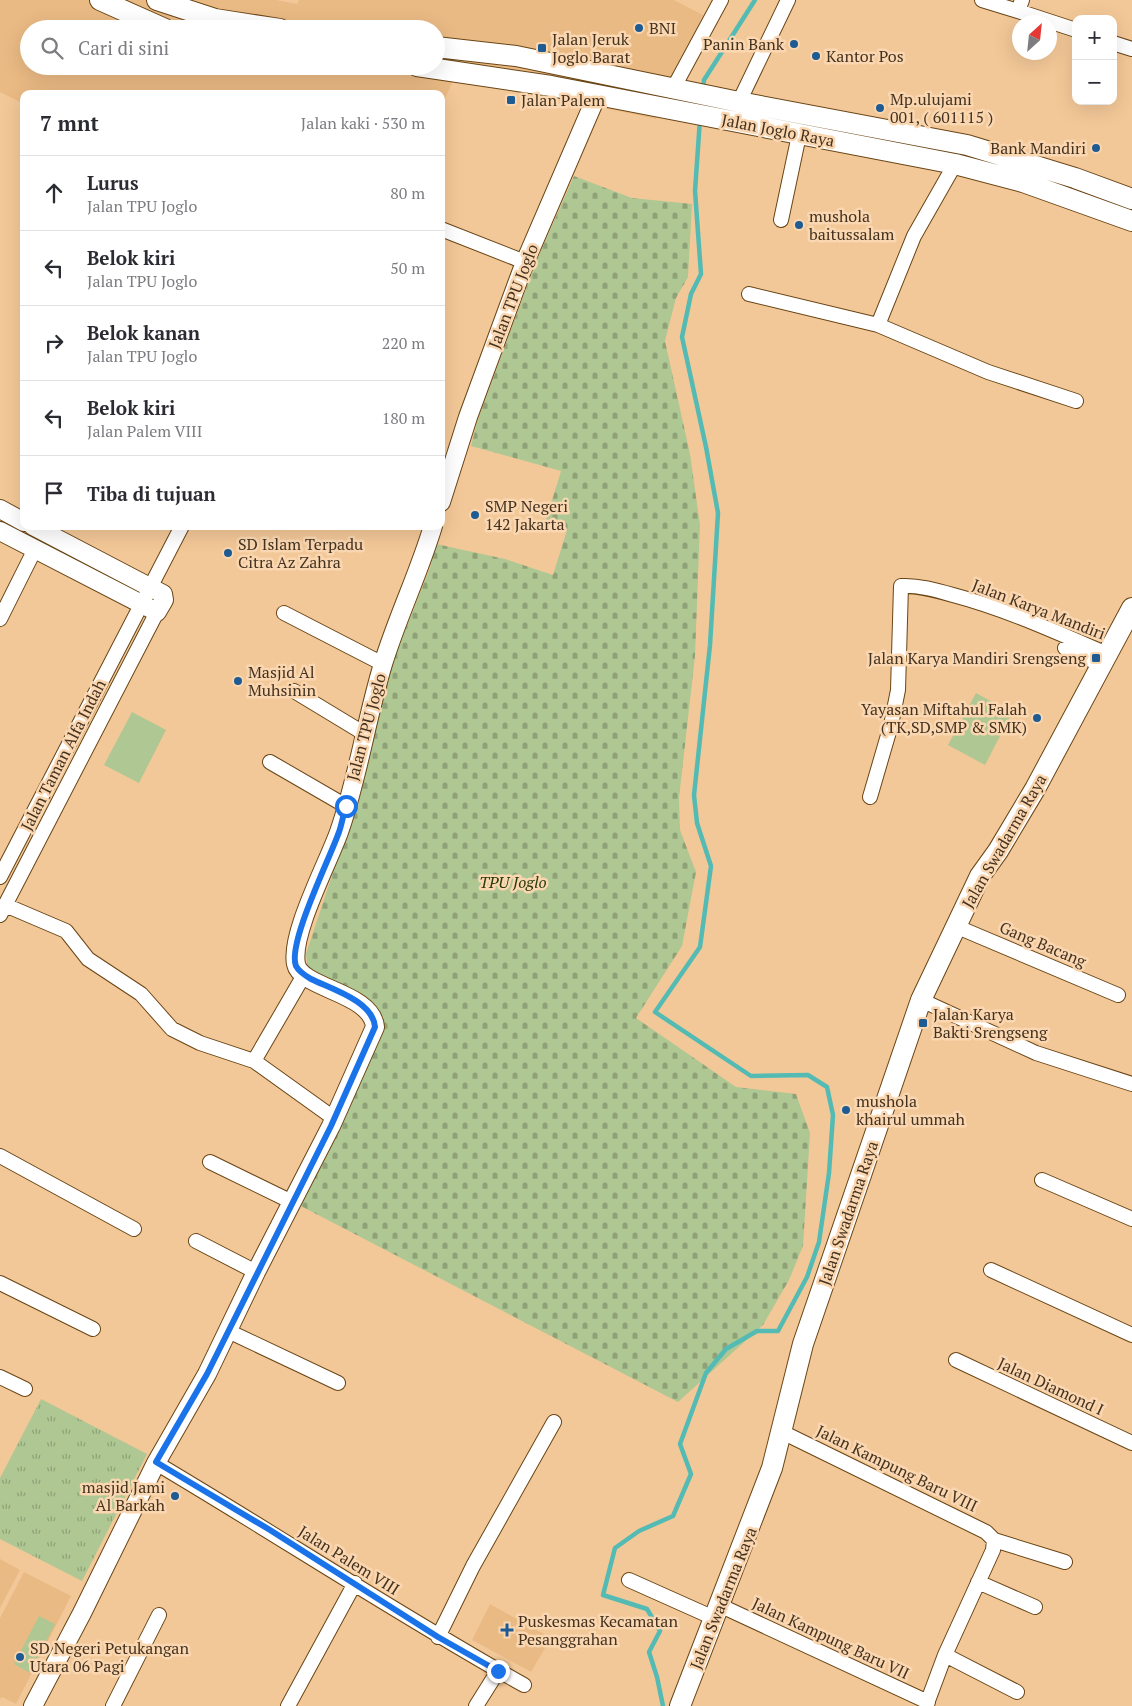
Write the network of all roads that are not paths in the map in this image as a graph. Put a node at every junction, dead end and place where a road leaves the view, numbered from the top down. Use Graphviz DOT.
graph roads {
  1 [pos="100,0"];
  2 [pos="157,0"];
  3 [pos="721,0"];
  4 [pos="788,0"];
  5 [pos="982,0"];
  6 [pos="1020,5"];
  7 [pos="145,20"];
  8 [pos="222,20"];
  9 [pos="1072,28"];
  10 [pos="1117,44"];
  11 [pos="445,48"];
  12 [pos="1132,49"];
  13 [pos="445,71"];
  14 [pos="679,88"];
  15 [pos="597,95"];
  16 [pos="739,102"];
  17 [pos="799,135"];
  18 [pos="955,164"];
  19 [pos="1132,199"];
  20 [pos="781,220"];
  21 [pos="1132,221"];
  22 [pos="445,231"];
  23 [pos="525,262"];
  24 [pos="749,294"];
  25 [pos="878,325"];
  26 [pos="1076,401"];
  27 [pos="445,489"];
  28 [pos="0,509"];
  29 [pos="20,520"];
  30 [pos="40,530"];
  31 [pos="180,530"];
  32 [pos="433,530"];
  33 [pos="0,531"];
  34 [pos="35,549"];
  35 [pos="150,587"];
  36 [pos="141,605"];
  37 [pos="1132,608"];
  38 [pos="157,612"];
  39 [pos="284,613"];
  40 [pos="0,619"];
  41 [pos="1065,648"];
  42 [pos="1104,660"];
  43 [pos="383,664"];
  44 [pos="294,691"];
  45 [pos="364,734"];
  46 [pos="270,762"];
  47 [pos="870,797"];
  48 [pos="346,806"];
  49 [pos="0,877"];
  50 [pos="3,910"];
  51 [pos="955,926"];
  52 [pos="304,975"];
  53 [pos="1118,995"];
  54 [pos="921,1000"];
  55 [pos="254,1061"];
  56 [pos="1132,1084"];
  57 [pos="335,1119"];
  58 [pos="0,1156"];
  59 [pos="210,1162"];
  60 [pos="1042,1180"];
  61 [pos="292,1202"];
  62 [pos="1132,1219"];
  63 [pos="134,1228"];
  64 [pos="196,1242"];
  65 [pos="992,1270"];
  66 [pos="256,1272"];
  67 [pos="0,1283"];
  68 [pos="93,1329"];
  69 [pos="228,1330"];
  70 [pos="1132,1335"];
  71 [pos="956,1360"];
  72 [pos="0,1377"];
  73 [pos="338,1383"];
  74 [pos="25,1389"];
  75 [pos="554,1422"];
  76 [pos="782,1432"];
  77 [pos="1132,1444"];
  78 [pos="156,1462"];
  79 [pos="994,1540"];
  80 [pos="1064,1562"];
  81 [pos="629,1580"];
  82 [pos="978,1582"];
  83 [pos="355,1583"];
  84 [pos="1035,1607"];
  85 [pos="716,1612"];
  86 [pos="159,1614"];
  87 [pos="438,1637"];
  88 [pos="945,1655"];
  89 [pos="498,1671"];
  90 [pos="524,1685"];
  91 [pos="1017,1692"];
  92 [pos="927,1704"];
  93 [pos="32,1706"];
  94 [pos="113,1706"];
  95 [pos="288,1706"];
  96 [pos="476,1706"];
  97 [pos="680,1706"];
  1 -- 7 [label="main road"];
  2 -- 8 [label="main road"];
  3 -- 14 [label="street"];
  4 -- 16 [label="street"];
  5 -- 6 [label="street"];
  6 -- 9 [label="street"];
  10 -- 12 [label="street"];
  11 -- 14 [label="main road, Jalan Joglo Raya"];
  13 -- 15 [label="main road, Jalan Joglo Raya"];
  14 -- 16 [label="main road, Jalan Joglo Raya"];
  15 -- 17 [label="main road, Jalan Joglo Raya"];
  15 -- 23 [label="street, Jalan TPU Joglo"];
  16 -- 19 [label="main road, Jalan Joglo Raya"];
  17 -- 18 [label="main road, Jalan Joglo Raya"];
  17 -- 20 [label="street"];
  18 -- 21 [label="main road, Jalan Joglo Raya"];
  18 -- 25 [label="street"];
  22 -- 23 [label="street"];
  23 -- 27 [label="street, Jalan TPU Joglo"];
  24 -- 25 [label="street"];
  25 -- 26 [label="street"];
  28 -- 29 [label="street"];
  30 -- 35 [label="street"];
  31 -- 35 [label="street, Jalan Taman Alfa Indah"];
  32 -- 43 [label="street, Jalan TPU Joglo"];
  33 -- 34 [label="street"];
  34 -- 36 [label="street"];
  34 -- 40 [label="street"];
  35 -- 36 [label="street, Jalan Taman Alfa Indah"];
  35 -- 38 [label="street"];
  36 -- 38 [label="street"];
  36 -- 49 [label="street, Jalan Taman Alfa Indah"];
  37 -- 42 [label="main road, Jalan Swadarma Raya"];
  38 -- 50 [label="street, Jalan Taman Alfa Indah"];
  39 -- 43 [label="street"];
  41 -- 42 [label="street"];
  42 -- 47 [label="street, Jalan Karya Mandiri"];
  42 -- 51 [label="main road, Jalan Swadarma Raya"];
  43 -- 45 [label="street, Jalan TPU Joglo"];
  44 -- 45 [label="street"];
  45 -- 48 [label="street, Jalan TPU Joglo"];
  46 -- 48 [label="street"];
  48 -- 52 [label="street, Jalan TPU Joglo"];
  50 -- 55 [label="street"];
  51 -- 53 [label="street, Gang Bacang"];
  51 -- 54 [label="main road, Jalan Swadarma Raya"];
  52 -- 55 [label="street"];
  52 -- 57 [label="street"];
  54 -- 56 [label="street"];
  54 -- 76 [label="main road, Jalan Swadarma Raya"];
  55 -- 57 [label="street"];
  57 -- 61 [label="street"];
  58 -- 63 [label="street"];
  59 -- 61 [label="street"];
  60 -- 62 [label="street"];
  61 -- 66 [label="street"];
  64 -- 66 [label="street"];
  65 -- 70 [label="street"];
  66 -- 69 [label="street"];
  67 -- 68 [label="street"];
  69 -- 73 [label="street"];
  69 -- 78 [label="street"];
  71 -- 77 [label="street, Jalan Diamond I"];
  72 -- 74 [label="street"];
  75 -- 87 [label="street"];
  76 -- 79 [label="street, Jalan Kampung Baru VIII"];
  76 -- 85 [label="main road, Jalan Swadarma Raya"];
  78 -- 83 [label="street, Jalan Palem VIII"];
  78 -- 93 [label="street"];
  79 -- 80 [label="street, Jalan Kampung Baru VIII"];
  79 -- 82 [label="street"];
  81 -- 85 [label="street, Jalan Kampung Baru VII"];
  82 -- 84 [label="street"];
  82 -- 88 [label="street"];
  83 -- 87 [label="street, Jalan Palem VIII"];
  83 -- 95 [label="street"];
  85 -- 92 [label="street, Jalan Kampung Baru VII"];
  85 -- 97 [label="main road, Jalan Swadarma Raya"];
  86 -- 94 [label="street"];
  87 -- 89 [label="street, Jalan Palem VIII"];
  88 -- 91 [label="street"];
  88 -- 92 [label="street"];
  89 -- 90 [label="street, Jalan Palem VIII"];
  89 -- 96 [label="street"];
}
